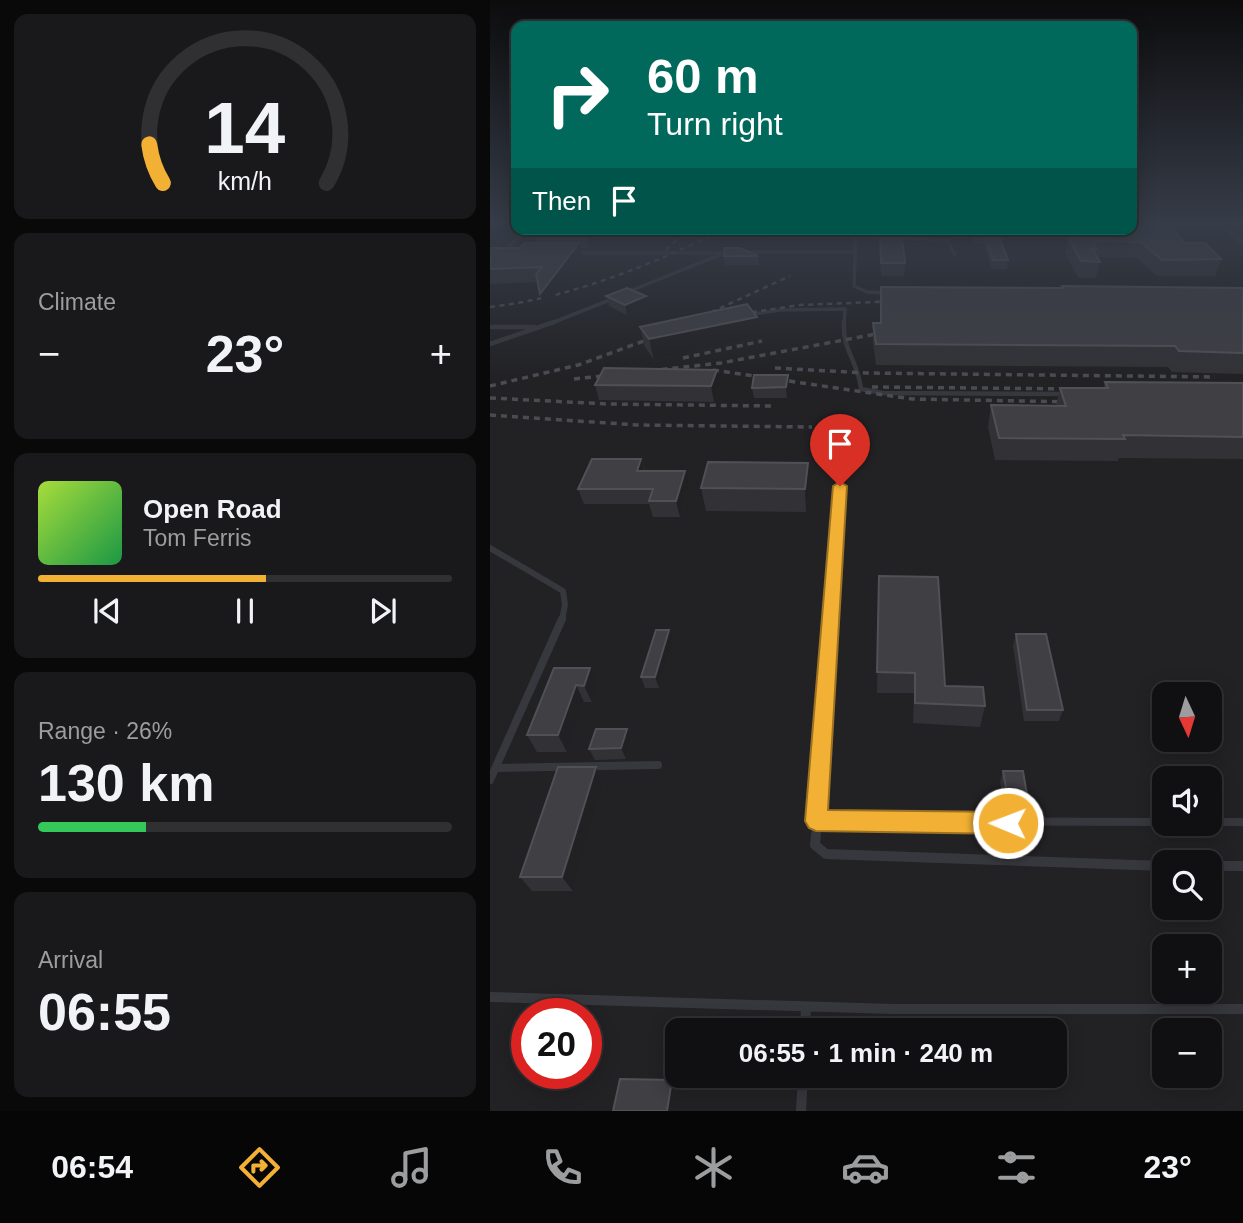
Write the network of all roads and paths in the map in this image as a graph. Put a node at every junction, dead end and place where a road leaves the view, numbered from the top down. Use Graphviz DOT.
graph roads {
  1 [pos="672,274"];
  2 [pos="854,274"];
  3 [pos="898,293"];
  4 [pos="734,318"];
  5 [pos="490,327"];
  6 [pos="538,327"];
  7 [pos="490,344"];
  8 [pos="1069,394"];
  9 [pos="840,486"];
  10 [pos="490,548"];
  11 [pos="658,765"];
  12 [pos="496,768"];
  13 [pos="490,780"];
  14 [pos="816,821"];
  15 [pos="1152,822"];
  16 [pos="1222,822"];
  17 [pos="1243,822"];
  18 [pos="1152,866"];
  19 [pos="1222,866"];
  20 [pos="1243,866"];
  21 [pos="490,997"];
  22 [pos="806,1007"];
  23 [pos="1243,1009"];
  24 [pos="806,1018"];
  25 [pos="802,1088"];
  26 [pos="801,1111"];
  1 -- 6 [label="lane"];
  2 -- 3 [label="lane"];
  4 -- 8 [label="lane"];
  5 -- 6 [label="lane"];
  6 -- 7 [label="lane"];
  9 -- 14 [label="lane"];
  10 -- 12 [label="lane"];
  11 -- 12 [label="lane"];
  12 -- 13 [label="lane"];
  14 -- 15 [label="lane"];
  14 -- 18 [label="lane"];
  16 -- 17 [label="lane"];
  19 -- 20 [label="lane"];
  21 -- 22 [label="lane"];
  22 -- 23 [label="lane"];
  22 -- 24 [label="lane"];
  25 -- 26 [label="lane"];
}
